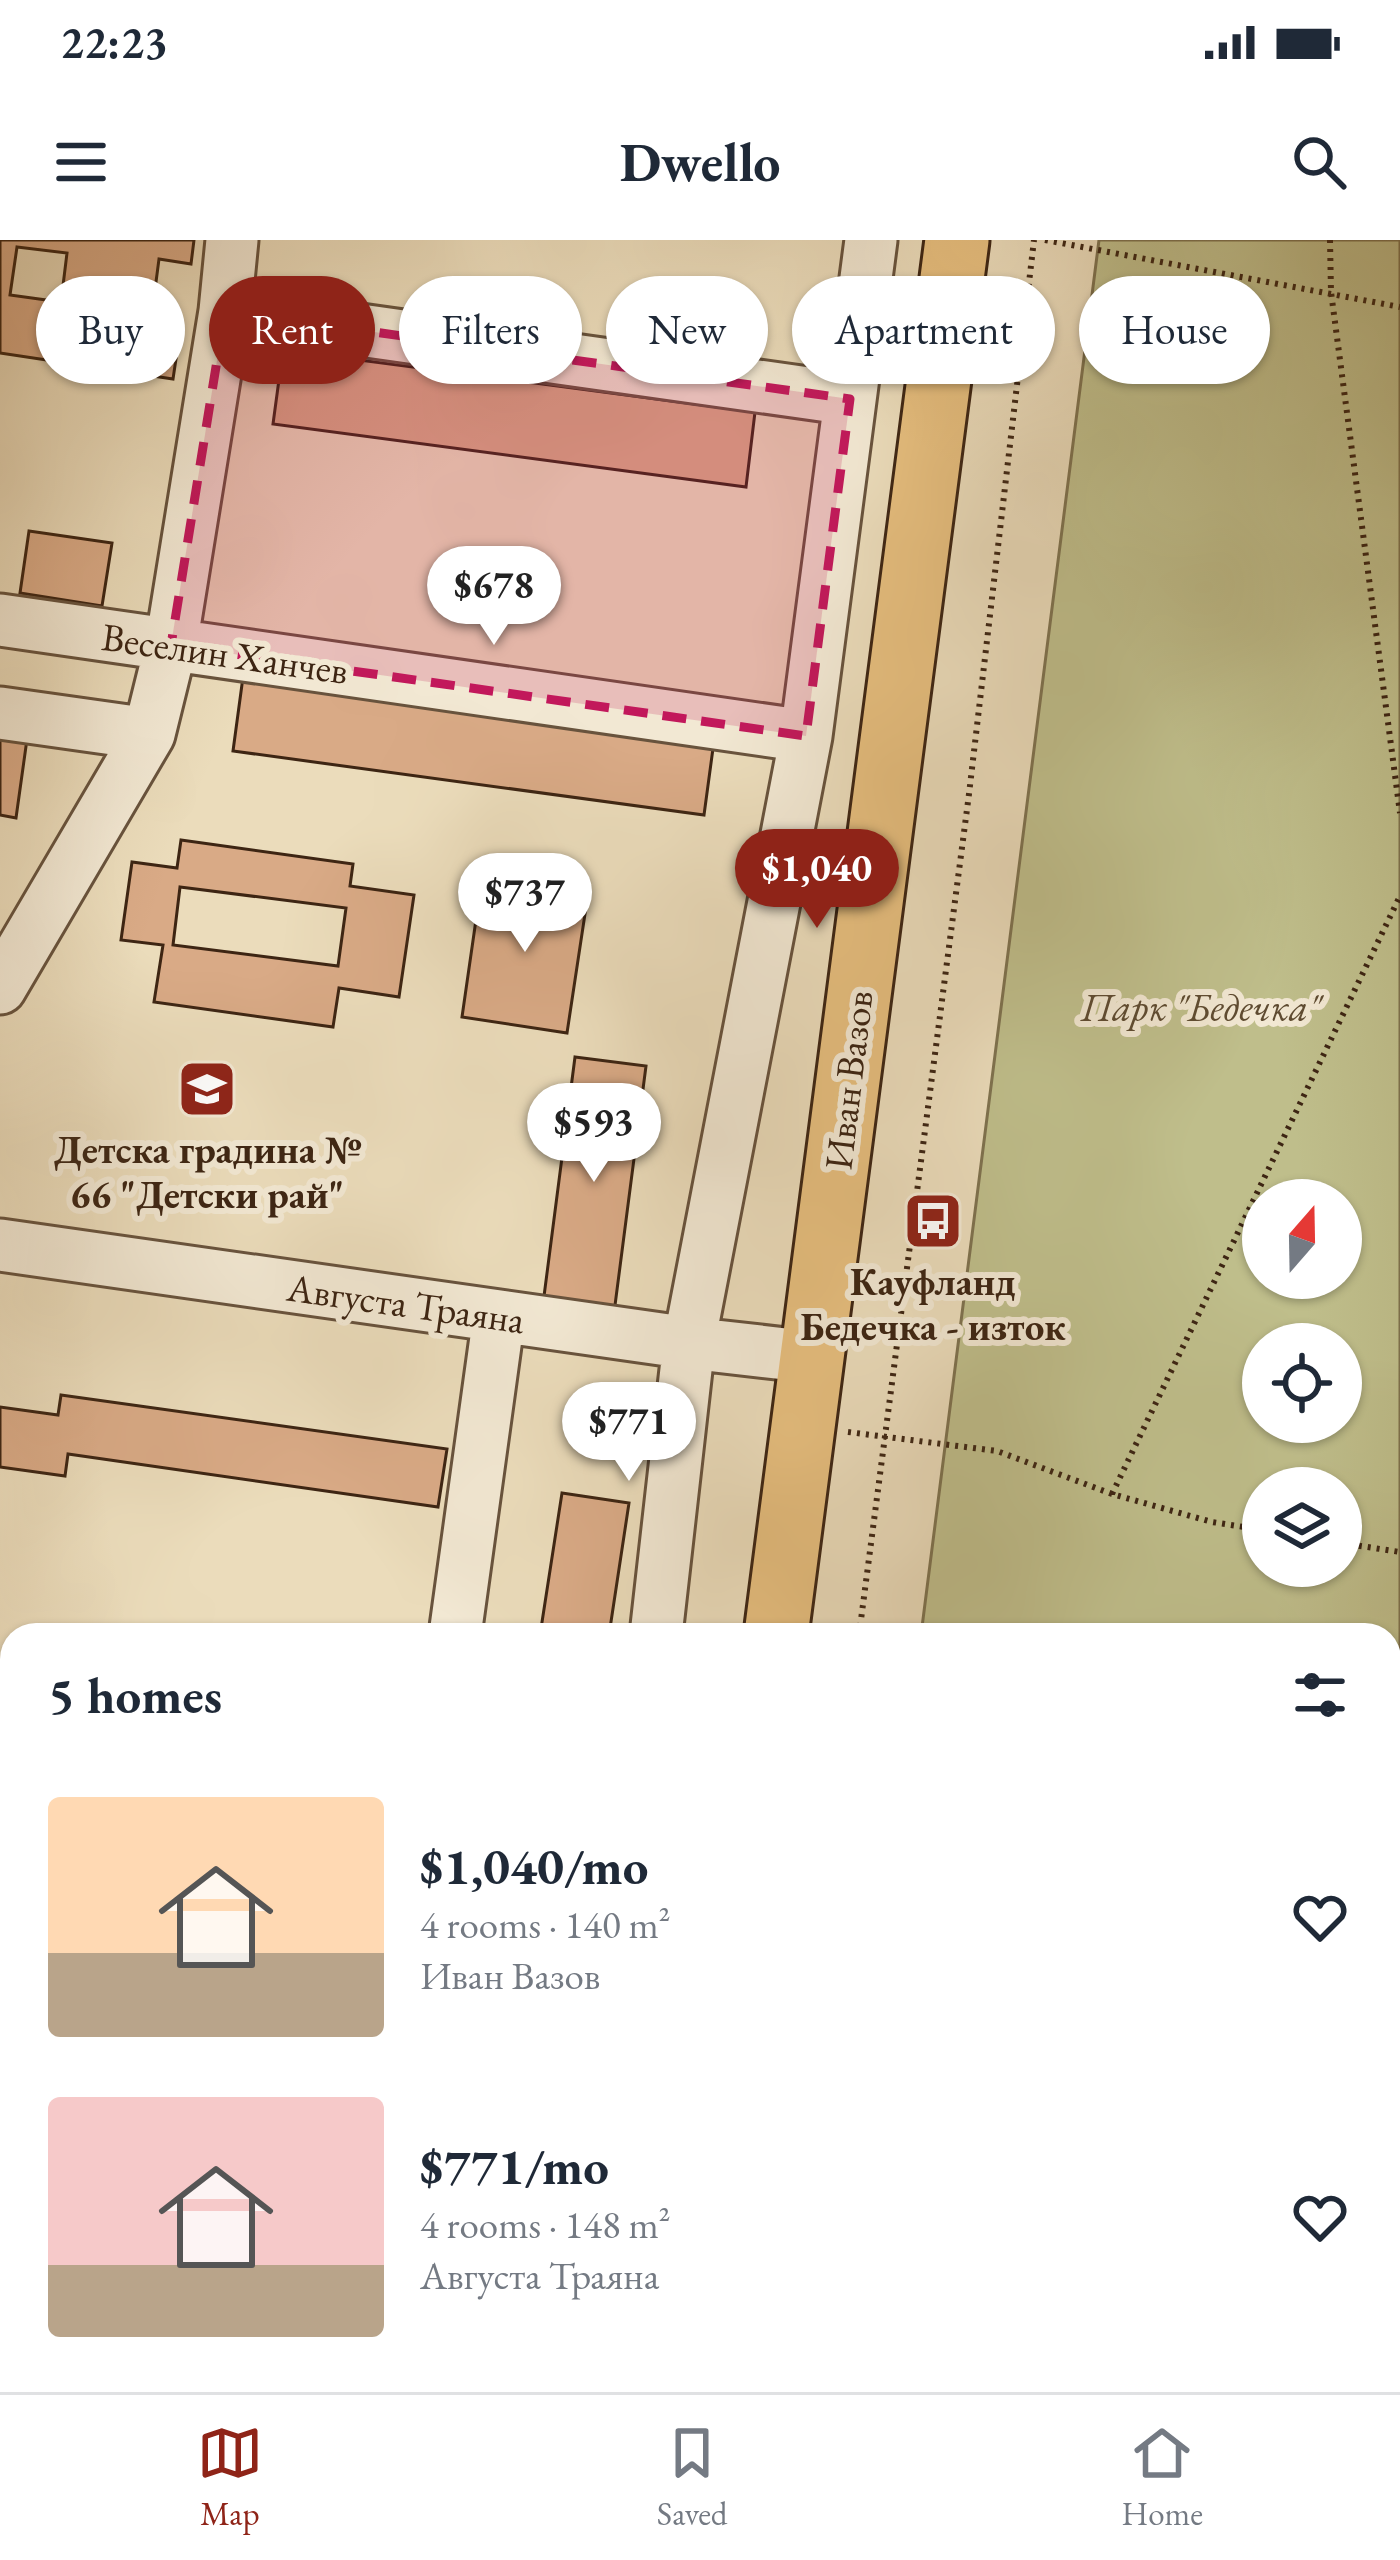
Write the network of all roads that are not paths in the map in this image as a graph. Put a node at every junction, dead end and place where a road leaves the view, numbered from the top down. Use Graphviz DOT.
graph roads {
  1 [pos="232,240"];
  2 [pos="871,240"];
  3 [pos="957,240"];
  4 [pos="228,276"];
  5 [pos="375,332"];
  6 [pos="213,384"];
  7 [pos="850,399"];
  8 [pos="0,620"];
  9 [pos="171,645"];
  10 [pos="0,713"];
  11 [pos="149,734"];
  12 [pos="806,736"];
  13 [pos="0,988"];
  14 [pos="0,1245"];
  15 [pos="499,1316"];
  16 [pos="688,1343"];
  17 [pos="812,1357"];
  18 [pos="456,1623"];
  19 [pos="657,1623"];
  20 [pos="777,1623"];
  1 -- 4 [label="street"];
  2 -- 7 [label="street"];
  3 -- 17 [label="main road, Иван Вазов"];
  5 -- 7 [label="street"];
  6 -- 9 [label="street"];
  7 -- 12 [label="street"];
  8 -- 9 [label="street, Веселин Ханчев"];
  9 -- 11 [label="street"];
  9 -- 12 [label="street, Веселин Ханчев"];
  10 -- 11 [label="street"];
  11 -- 13 [label="street"];
  12 -- 16 [label="street"];
  14 -- 15 [label="street, Августа Траяна"];
  15 -- 16 [label="street, Августа Траяна"];
  15 -- 18 [label="street"];
  16 -- 17 [label="street, Августа Траяна"];
  16 -- 19 [label="street"];
  17 -- 20 [label="main road, Иван Вазов"];
}
